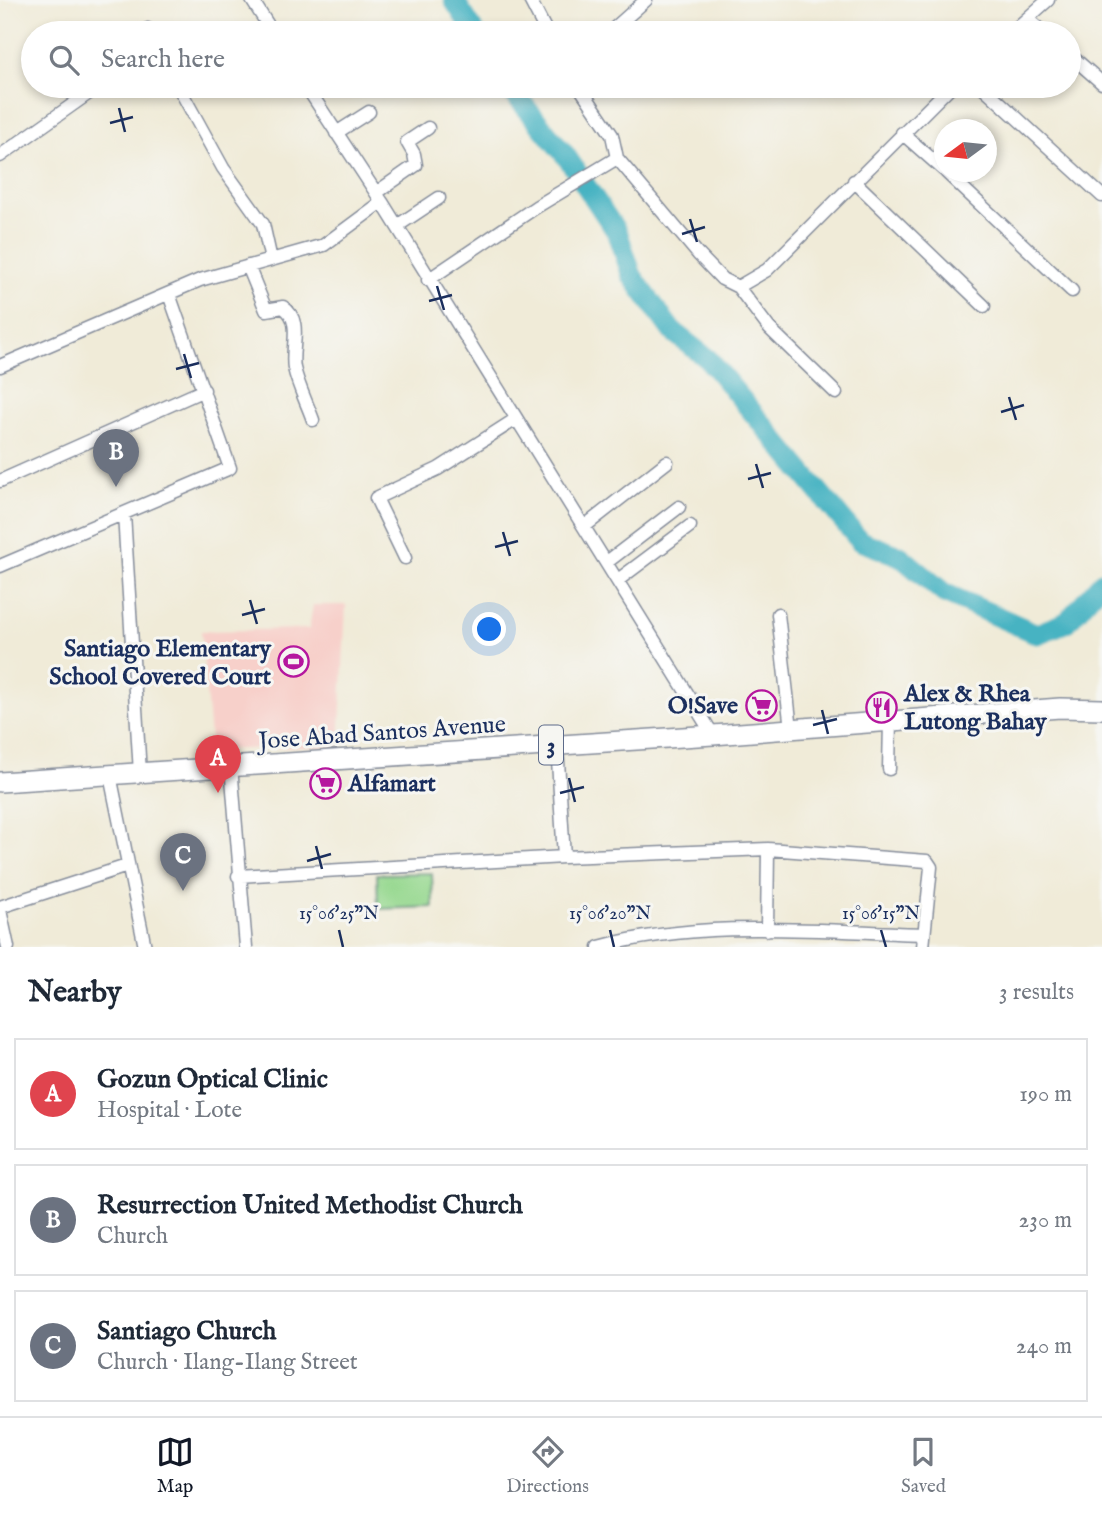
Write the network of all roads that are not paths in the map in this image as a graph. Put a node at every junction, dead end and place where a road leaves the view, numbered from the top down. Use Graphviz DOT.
graph roads {
  1 [pos="251,0"];
  2 [pos="530,0"];
  3 [pos="646,0"];
  4 [pos="1048,0"];
  5 [pos="1027,19"];
  6 [pos="265,21"];
  7 [pos="541,21"];
  8 [pos="622,21"];
  9 [pos="1025,21"];
  10 [pos="1029,21"];
  11 [pos="1081,65"];
  12 [pos="1102,83"];
  13 [pos="82,98"];
  14 [pos="185,98"];
  15 [pos="314,98"];
  16 [pos="587,98"];
  17 [pos="938,98"];
  18 [pos="995,98"];
  19 [pos="369,112"];
  20 [pos="428,128"];
  21 [pos="336,133"];
  22 [pos="902,133"];
  23 [pos="0,156"];
  24 [pos="617,158"];
  25 [pos="934,161"];
  26 [pos="854,181"];
  27 [pos="957,182"];
  28 [pos="1102,196"];
  29 [pos="379,197"];
  30 [pos="439,198"];
  31 [pos="397,226"];
  32 [pos="271,260"];
  33 [pos="248,266"];
  34 [pos="428,280"];
  35 [pos="738,287"];
  36 [pos="1072,291"];
  37 [pos="169,294"];
  38 [pos="984,306"];
  39 [pos="0,366"];
  40 [pos="204,390"];
  41 [pos="836,393"];
  42 [pos="516,419"];
  43 [pos="313,420"];
  44 [pos="667,461"];
  45 [pos="0,481"];
  46 [pos="679,508"];
  47 [pos="124,514"];
  48 [pos="585,526"];
  49 [pos="690,526"];
  50 [pos="405,558"];
  51 [pos="607,562"];
  52 [pos="0,566"];
  53 [pos="618,580"];
  54 [pos="778,614"];
  55 [pos="1102,709"];
  56 [pos="890,721"];
  57 [pos="791,729"];
  58 [pos="713,735"];
  59 [pos="557,745"];
  60 [pos="231,766"];
  61 [pos="889,769"];
  62 [pos="140,773"];
  63 [pos="110,775"];
  64 [pos="0,782"];
  65 [pos="768,849"];
  66 [pos="564,857"];
  67 [pos="127,866"];
  68 [pos="238,877"];
  69 [pos="0,909"];
  70 [pos="768,930"];
  71 [pos="924,941"];
  72 [pos="8,947"];
  73 [pos="145,947"];
  74 [pos="246,947"];
  75 [pos="599,947"];
  1 -- 6 [label="street"];
  2 -- 7 [label="street"];
  3 -- 8 [label="street"];
  4 -- 5 [label="street"];
  5 -- 9 [label="street"];
  5 -- 10 [label="street"];
  11 -- 12 [label="street"];
  13 -- 23 [label="street"];
  14 -- 32 [label="street"];
  15 -- 21 [label="street"];
  16 -- 24 [label="street"];
  17 -- 22 [label="street"];
  18 -- 28 [label="street"];
  19 -- 21 [label="street"];
  20 -- 29 [label="street"];
  21 -- 29 [label="street"];
  22 -- 25 [label="street"];
  22 -- 26 [label="street"];
  24 -- 34 [label="street"];
  24 -- 35 [label="street"];
  26 -- 35 [label="street"];
  26 -- 38 [label="street"];
  27 -- 36 [label="street"];
  29 -- 31 [label="street"];
  29 -- 32 [label="street"];
  30 -- 31 [label="street"];
  31 -- 34 [label="street"];
  32 -- 33 [label="street"];
  33 -- 37 [label="street"];
  33 -- 43 [label="street"];
  34 -- 42 [label="street"];
  35 -- 41 [label="street"];
  37 -- 39 [label="street"];
  37 -- 40 [label="street"];
  40 -- 45 [label="street"];
  40 -- 47 [label="street"];
  42 -- 48 [label="street"];
  42 -- 50 [label="street"];
  44 -- 48 [label="street"];
  46 -- 51 [label="street"];
  47 -- 52 [label="street"];
  47 -- 62 [label="street"];
  48 -- 51 [label="street"];
  49 -- 53 [label="street"];
  51 -- 53 [label="street"];
  53 -- 58 [label="street"];
  54 -- 57 [label="street"];
  55 -- 56 [label="highway, Jose Abad Santos Avenue / 3"];
  56 -- 57 [label="highway, Jose Abad Santos Avenue / 3"];
  56 -- 61 [label="street"];
  57 -- 58 [label="highway, Jose Abad Santos Avenue / 3"];
  58 -- 59 [label="highway, Jose Abad Santos Avenue / 3"];
  59 -- 60 [label="highway, Jose Abad Santos Avenue / 3"];
  59 -- 66 [label="street"];
  60 -- 62 [label="highway, Jose Abad Santos Avenue / 3"];
  60 -- 68 [label="street"];
  62 -- 63 [label="highway, Jose Abad Santos Avenue / 3"];
  63 -- 64 [label="highway, Jose Abad Santos Avenue / 3"];
  63 -- 67 [label="street"];
  65 -- 66 [label="street"];
  65 -- 70 [label="street"];
  65 -- 71 [label="street"];
  66 -- 68 [label="street"];
  67 -- 69 [label="street"];
  67 -- 73 [label="street"];
  68 -- 74 [label="street"];
  69 -- 72 [label="street"];
  70 -- 71 [label="street"];
  70 -- 75 [label="street"];
}
